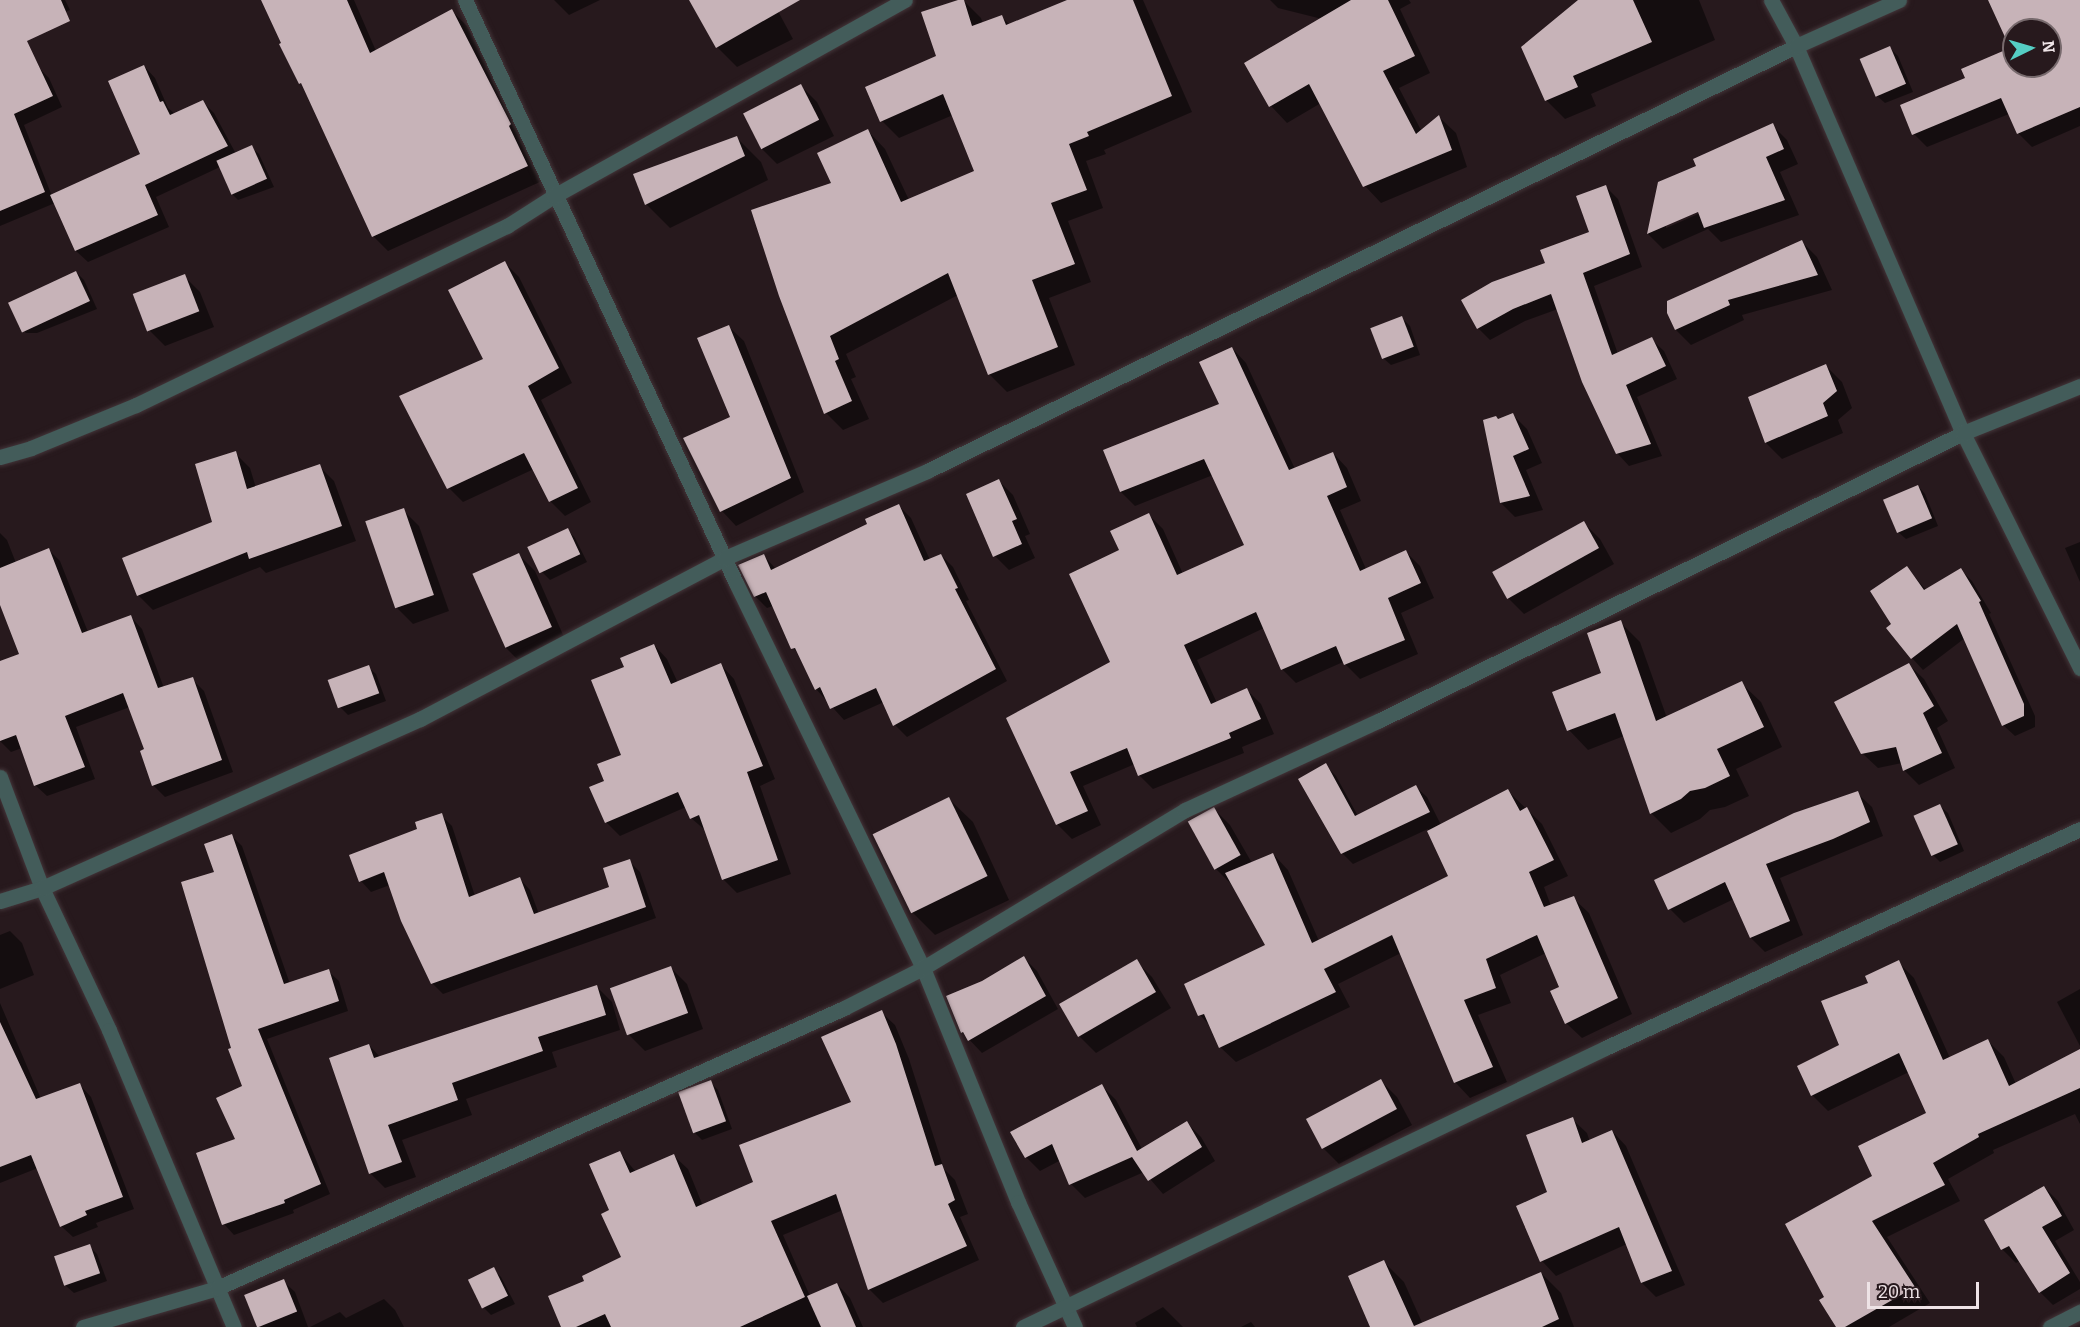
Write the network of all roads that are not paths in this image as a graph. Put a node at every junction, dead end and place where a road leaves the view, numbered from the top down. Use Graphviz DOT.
graph roads {
  1 [pos="465,0"];
  2 [pos="905,0"];
  3 [pos="1771,0"];
  4 [pos="1899,0"];
  5 [pos="1796,46"];
  6 [pos="554,195"];
  7 [pos="2080,386"];
  8 [pos="1963,434"];
  9 [pos="0,457"];
  10 [pos="725,558"];
  11 [pos="2080,668"];
  12 [pos="0,777"];
  13 [pos="2080,829"];
  14 [pos="42,888"];
  15 [pos="0,901"];
  16 [pos="923,968"];
  17 [pos="217,1288"];
  18 [pos="1066,1307"];
  19 [pos="2080,1312"];
  20 [pos="83,1327"];
  21 [pos="234,1327"];
  22 [pos="1023,1327"];
  23 [pos="1075,1327"];
  24 [pos="2050,1327"];
  1 -- 6 [label="street"];
  2 -- 6 [label="street"];
  3 -- 5 [label="street"];
  4 -- 5 [label="street"];
  5 -- 8 [label="street"];
  5 -- 10 [label="street"];
  6 -- 9 [label="street"];
  6 -- 10 [label="street"];
  7 -- 8 [label="street"];
  8 -- 11 [label="street"];
  8 -- 16 [label="street"];
  10 -- 14 [label="street"];
  10 -- 16 [label="street"];
  12 -- 14 [label="street"];
  13 -- 18 [label="street"];
  14 -- 15 [label="street"];
  14 -- 17 [label="street"];
  16 -- 17 [label="street"];
  16 -- 18 [label="street"];
  17 -- 20 [label="street"];
  17 -- 21 [label="street"];
  18 -- 22 [label="street"];
  18 -- 23 [label="street"];
  19 -- 24 [label="street"];
}
